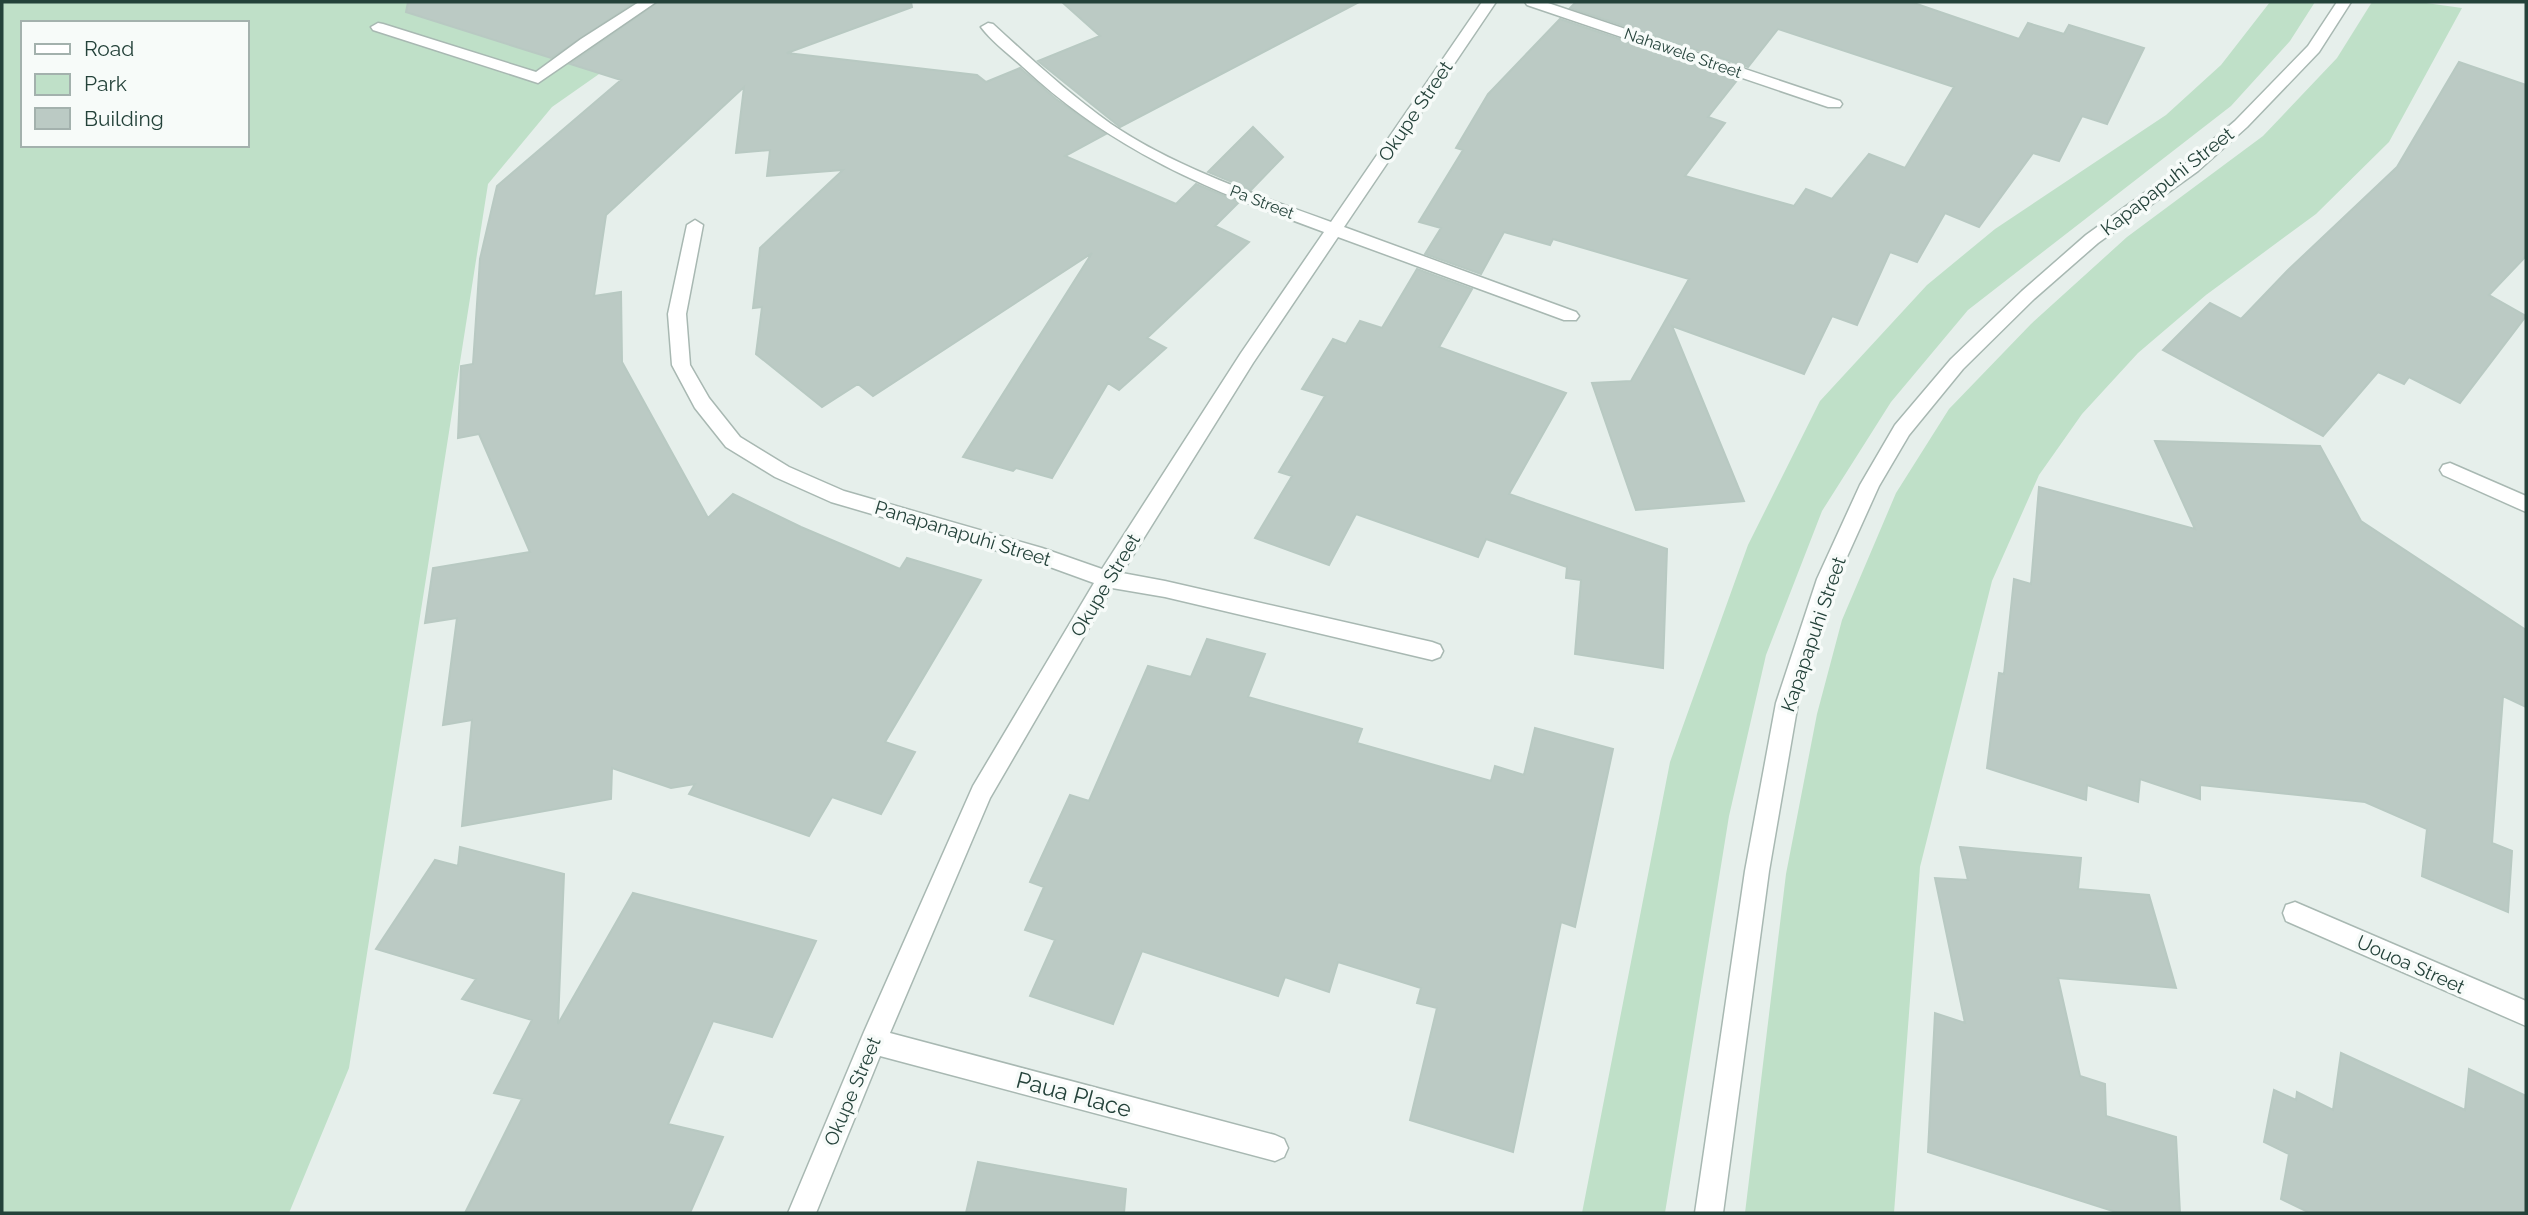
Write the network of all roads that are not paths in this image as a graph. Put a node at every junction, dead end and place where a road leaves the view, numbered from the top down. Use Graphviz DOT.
graph roads {
  1 [pos="649,2"];
  2 [pos="1489,2"];
  3 [pos="1532,2"];
  4 [pos="2344,2"];
  5 [pos="378,27"];
  6 [pos="988,27"];
  7 [pos="1834,104"];
  8 [pos="695,225"];
  9 [pos="1334,230"];
  10 [pos="1570,316"];
  11 [pos="2450,470"];
  12 [pos="2526,504"];
  13 [pos="1107,579"];
  14 [pos="1432,651"];
  15 [pos="2295,913"];
  16 [pos="2526,1014"];
  17 [pos="873,1041"];
  18 [pos="1275,1148"];
  19 [pos="802,1213"];
  20 [pos="1709,1213"];
  1 -- 5 [label="street"];
  2 -- 9 [label="street, Okupe Street"];
  3 -- 7 [label="street, Nahawele Street"];
  4 -- 20 [label="street, Kapapapuhi Street"];
  6 -- 9 [label="street, Pa Street"];
  8 -- 13 [label="street, Panapanapuhi Street"];
  9 -- 10 [label="street, Pa Street"];
  9 -- 13 [label="street, Okupe Street"];
  11 -- 12 [label="street"];
  13 -- 14 [label="street, Panapanapuhi Street"];
  13 -- 17 [label="street, Okupe Street"];
  15 -- 16 [label="street, Uouoa Street"];
  17 -- 18 [label="street, Paua Place"];
  17 -- 19 [label="street, Okupe Street"];
}
